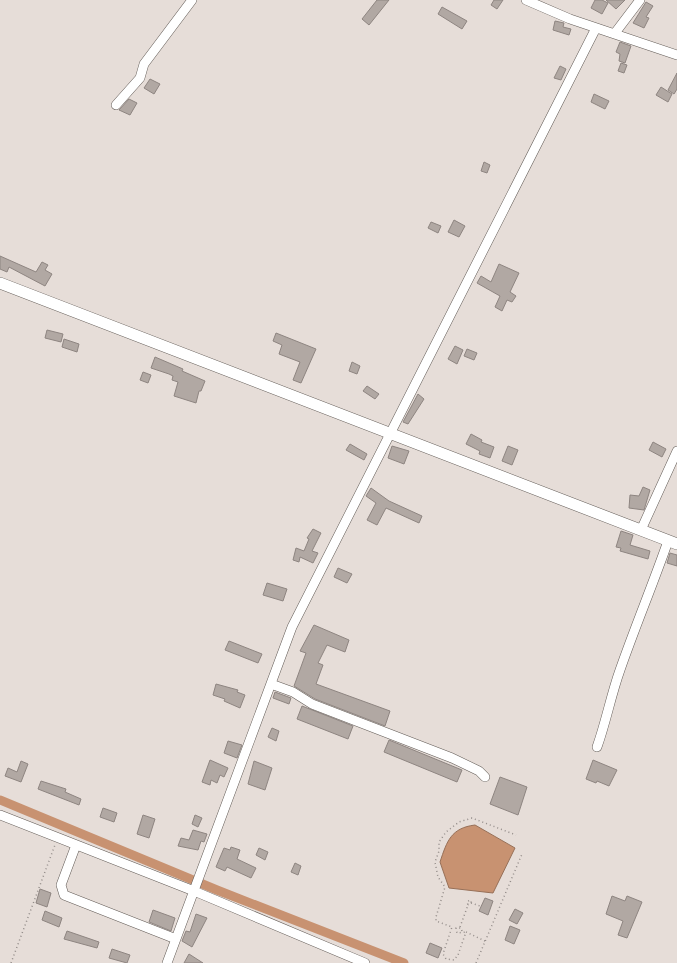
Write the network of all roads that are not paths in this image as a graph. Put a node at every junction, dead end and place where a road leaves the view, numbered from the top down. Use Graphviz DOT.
graph roads {
  1 [pos="192,0"];
  2 [pos="526,0"];
  3 [pos="640,0"];
  4 [pos="596,28"];
  5 [pos="615,33"];
  6 [pos="677,55"];
  7 [pos="116,105"];
  8 [pos="0,283"];
  9 [pos="389,434"];
  10 [pos="677,451"];
  11 [pos="641,530"];
  12 [pos="672,542"];
  13 [pos="271,684"];
  14 [pos="597,747"];
  15 [pos="485,777"];
  16 [pos="0,815"];
  17 [pos="76,845"];
  18 [pos="194,891"];
  19 [pos="176,939"];
  20 [pos="167,963"];
  21 [pos="365,963"];
  1 -- 7 [label="street"];
  2 -- 4 [label="street"];
  3 -- 5 [label="street"];
  4 -- 5 [label="street"];
  4 -- 9 [label="street"];
  5 -- 6 [label="street"];
  8 -- 9 [label="street"];
  9 -- 11 [label="street"];
  9 -- 13 [label="street"];
  10 -- 11 [label="street"];
  11 -- 12 [label="street"];
  12 -- 14 [label="street"];
  13 -- 15 [label="street"];
  13 -- 18 [label="street"];
  16 -- 17 [label="street"];
  17 -- 18 [label="street"];
  17 -- 19 [label="street"];
  18 -- 19 [label="street"];
  18 -- 21 [label="street"];
  19 -- 20 [label="street"];
}
